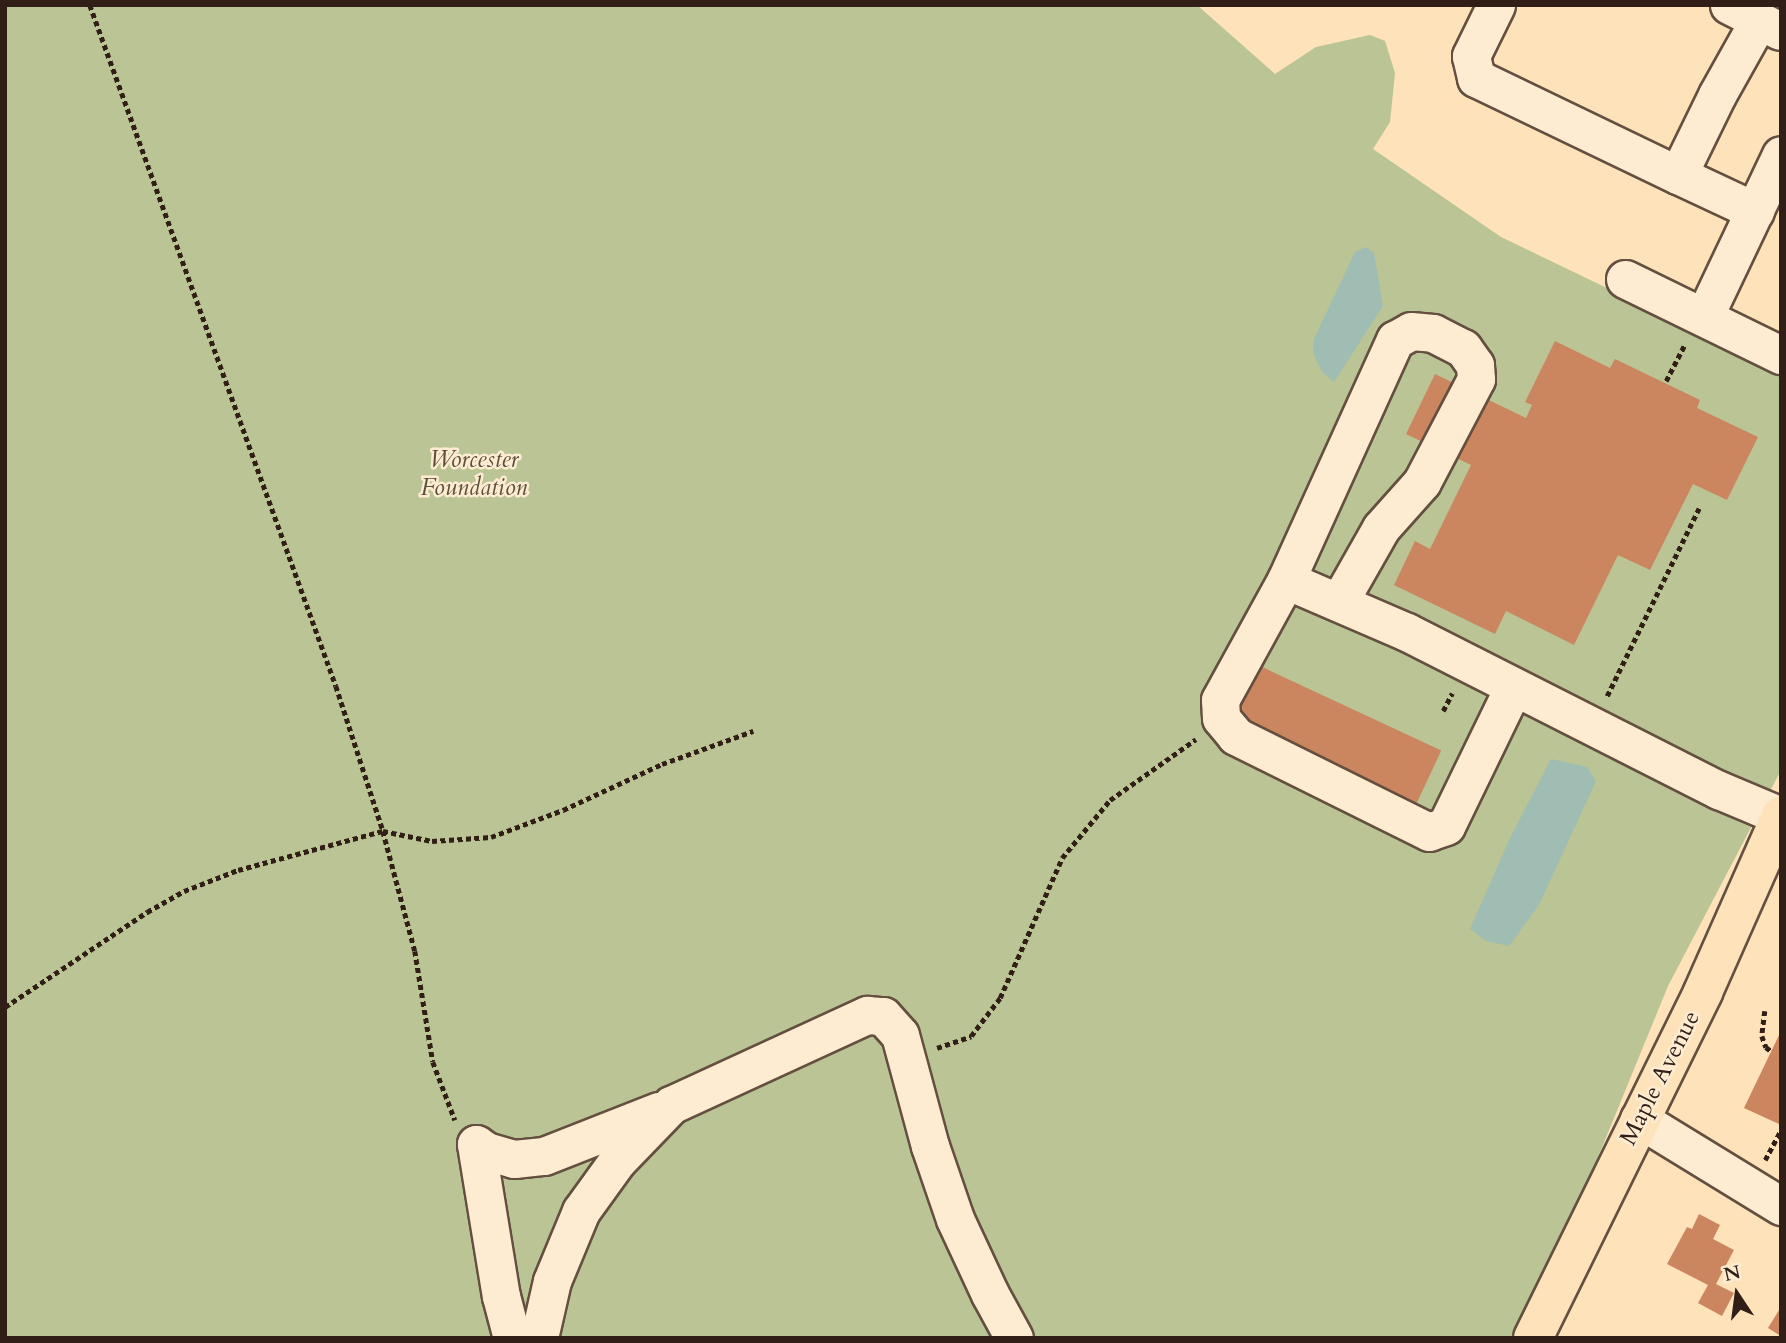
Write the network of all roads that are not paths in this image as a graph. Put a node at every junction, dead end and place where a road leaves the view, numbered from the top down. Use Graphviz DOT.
graph roads {
  1 [pos="1496,5"];
  2 [pos="1756,19"];
  3 [pos="1781,155"];
  4 [pos="1678,175"];
  5 [pos="1755,211"];
  6 [pos="1625,279"];
  7 [pos="1697,325"];
  8 [pos="1781,355"];
  9 [pos="1286,580"];
  10 [pos="1339,602"];
  11 [pos="1513,688"];
  12 [pos="1781,816"];
  13 [pos="671,1105"];
  14 [pos="1639,1119"];
  15 [pos="1781,1206"];
  16 [pos="1535,1336"];
  17 [pos="512,1338"];
  18 [pos="539,1338"];
  19 [pos="1014,1338"];
  1 -- 4 [label="street"];
  2 -- 4 [label="street"];
  3 -- 5 [label="street"];
  4 -- 5 [label="street"];
  5 -- 7 [label="street"];
  6 -- 7 [label="street"];
  7 -- 8 [label="street"];
  9 -- 10 [label="street"];
  9 -- 10 [label="street"];
  9 -- 11 [label="street"];
  10 -- 11 [label="street"];
  11 -- 12 [label="street"];
  12 -- 14 [label="main road, Maple Avenue"];
  13 -- 17 [label="street"];
  13 -- 18 [label="street"];
  13 -- 19 [label="street"];
  14 -- 15 [label="street"];
  14 -- 16 [label="main road, Maple Avenue"];
}
